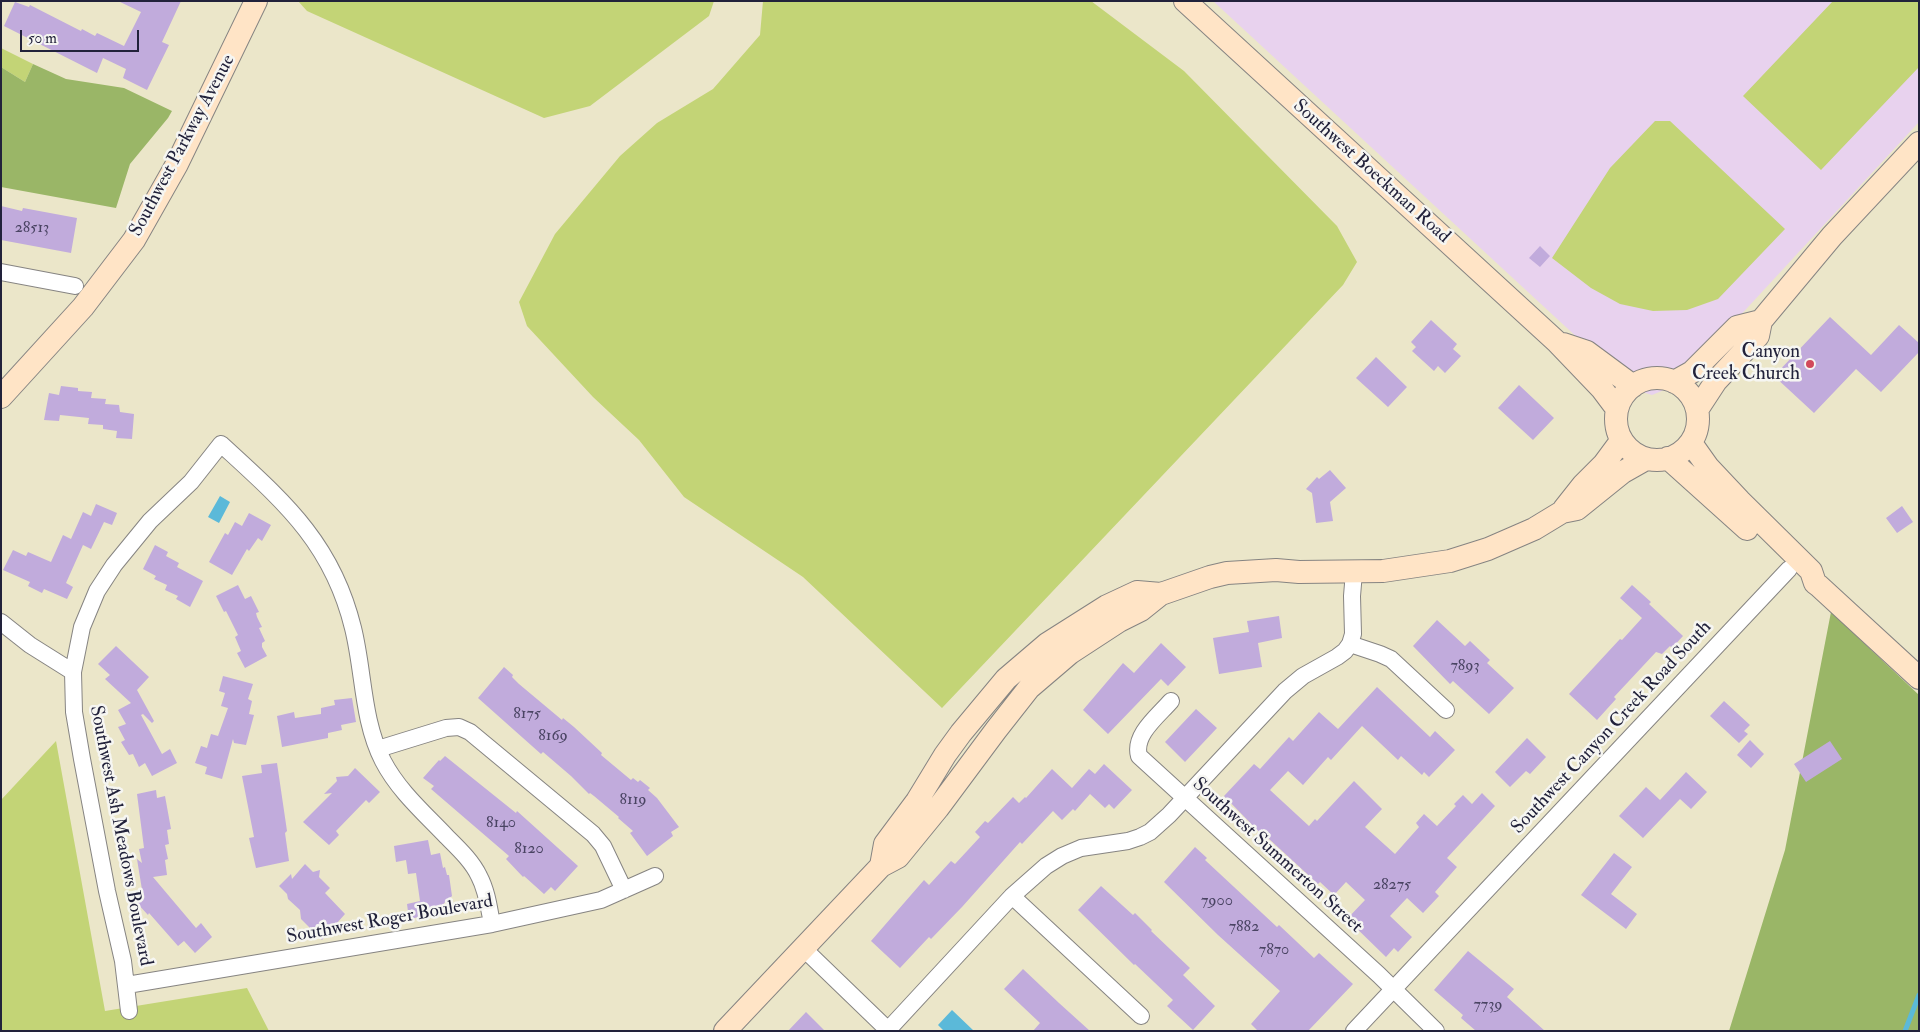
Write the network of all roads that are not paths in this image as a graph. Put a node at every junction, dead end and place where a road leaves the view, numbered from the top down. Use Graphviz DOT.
graph roads {
  1 [pos="256,1"];
  2 [pos="1185,1"];
  3 [pos="1919,143"];
  4 [pos="1,272"];
  5 [pos="75,286"];
  6 [pos="1761,321"];
  7 [pos="1557,342"];
  8 [pos="1674,382"];
  9 [pos="1633,386"];
  10 [pos="1,397"];
  11 [pos="1617,409"];
  12 [pos="1697,410"];
  13 [pos="1621,441"];
  14 [pos="1691,443"];
  15 [pos="1668,458"];
  16 [pos="1646,459"];
  17 [pos="1562,512"];
  18 [pos="1789,569"];
  19 [pos="1354,572"];
  20 [pos="1815,583"];
  21 [pos="1,622"];
  22 [pos="1350,644"];
  23 [pos="74,672"];
  24 [pos="1919,678"];
  25 [pos="1171,701"];
  26 [pos="1446,710"];
  27 [pos="378,749"];
  28 [pos="1184,798"];
  29 [pos="655,876"];
  30 [pos="624,890"];
  31 [pos="1012,896"];
  32 [pos="492,924"];
  33 [pos="803,948"];
  34 [pos="127,985"];
  35 [pos="1393,990"];
  36 [pos="129,1011"];
  37 [pos="1141,1016"];
  38 [pos="888,1030"];
  39 [pos="725,1031"];
  40 [pos="1354,1031"];
  41 [pos="1436,1031"];
  1 -- 10 [label="main road, Southwest Parkway Avenue"];
  2 -- 7 [label="main road, Southwest Boeckman Road"];
  3 -- 6 [label="main road"];
  4 -- 5 [label="street"];
  6 -- 8 [label="main road"];
  6 -- 12 [label="main road"];
  7 -- 9 [label="main road, Southwest Boeckman Road"];
  7 -- 11 [label="main road, Southwest Boeckman Road"];
  8 -- 9 [label="main road"];
  8 -- 12 [label="main road"];
  9 -- 11 [label="main road"];
  11 -- 13 [label="main road"];
  12 -- 14 [label="main road"];
  13 -- 16 [label="main road"];
  13 -- 17 [label="main road"];
  14 -- 15 [label="main road"];
  14 -- 20 [label="main road"];
  15 -- 16 [label="main road"];
  15 -- 18 [label="main road"];
  16 -- 17 [label="main road"];
  17 -- 19 [label="main road"];
  18 -- 20 [label="main road"];
  18 -- 35 [label="street, Southwest Canyon Creek Road South"];
  19 -- 22 [label="street"];
  19 -- 33 [label="main road"];
  20 -- 24 [label="main road"];
  21 -- 23 [label="street"];
  22 -- 26 [label="street"];
  22 -- 28 [label="street"];
  23 -- 27 [label="street, Southwest Ash Meadows Boulevard"];
  23 -- 34 [label="street, Southwest Ash Meadows Boulevard"];
  25 -- 28 [label="street, Southwest Summerton Street"];
  27 -- 30 [label="street"];
  27 -- 32 [label="street"];
  28 -- 31 [label="street"];
  28 -- 35 [label="street, Southwest Summerton Street"];
  29 -- 30 [label="street, Southwest Roger Boulevard"];
  30 -- 32 [label="street, Southwest Roger Boulevard"];
  31 -- 37 [label="street"];
  31 -- 38 [label="street"];
  32 -- 34 [label="street, Southwest Roger Boulevard"];
  33 -- 38 [label="street"];
  33 -- 39 [label="main road"];
  34 -- 36 [label="street, Southwest Ash Meadows Boulevard"];
  35 -- 40 [label="street, Southwest Canyon Creek Road South"];
  35 -- 41 [label="street, Southwest Summerton Street"];
}
